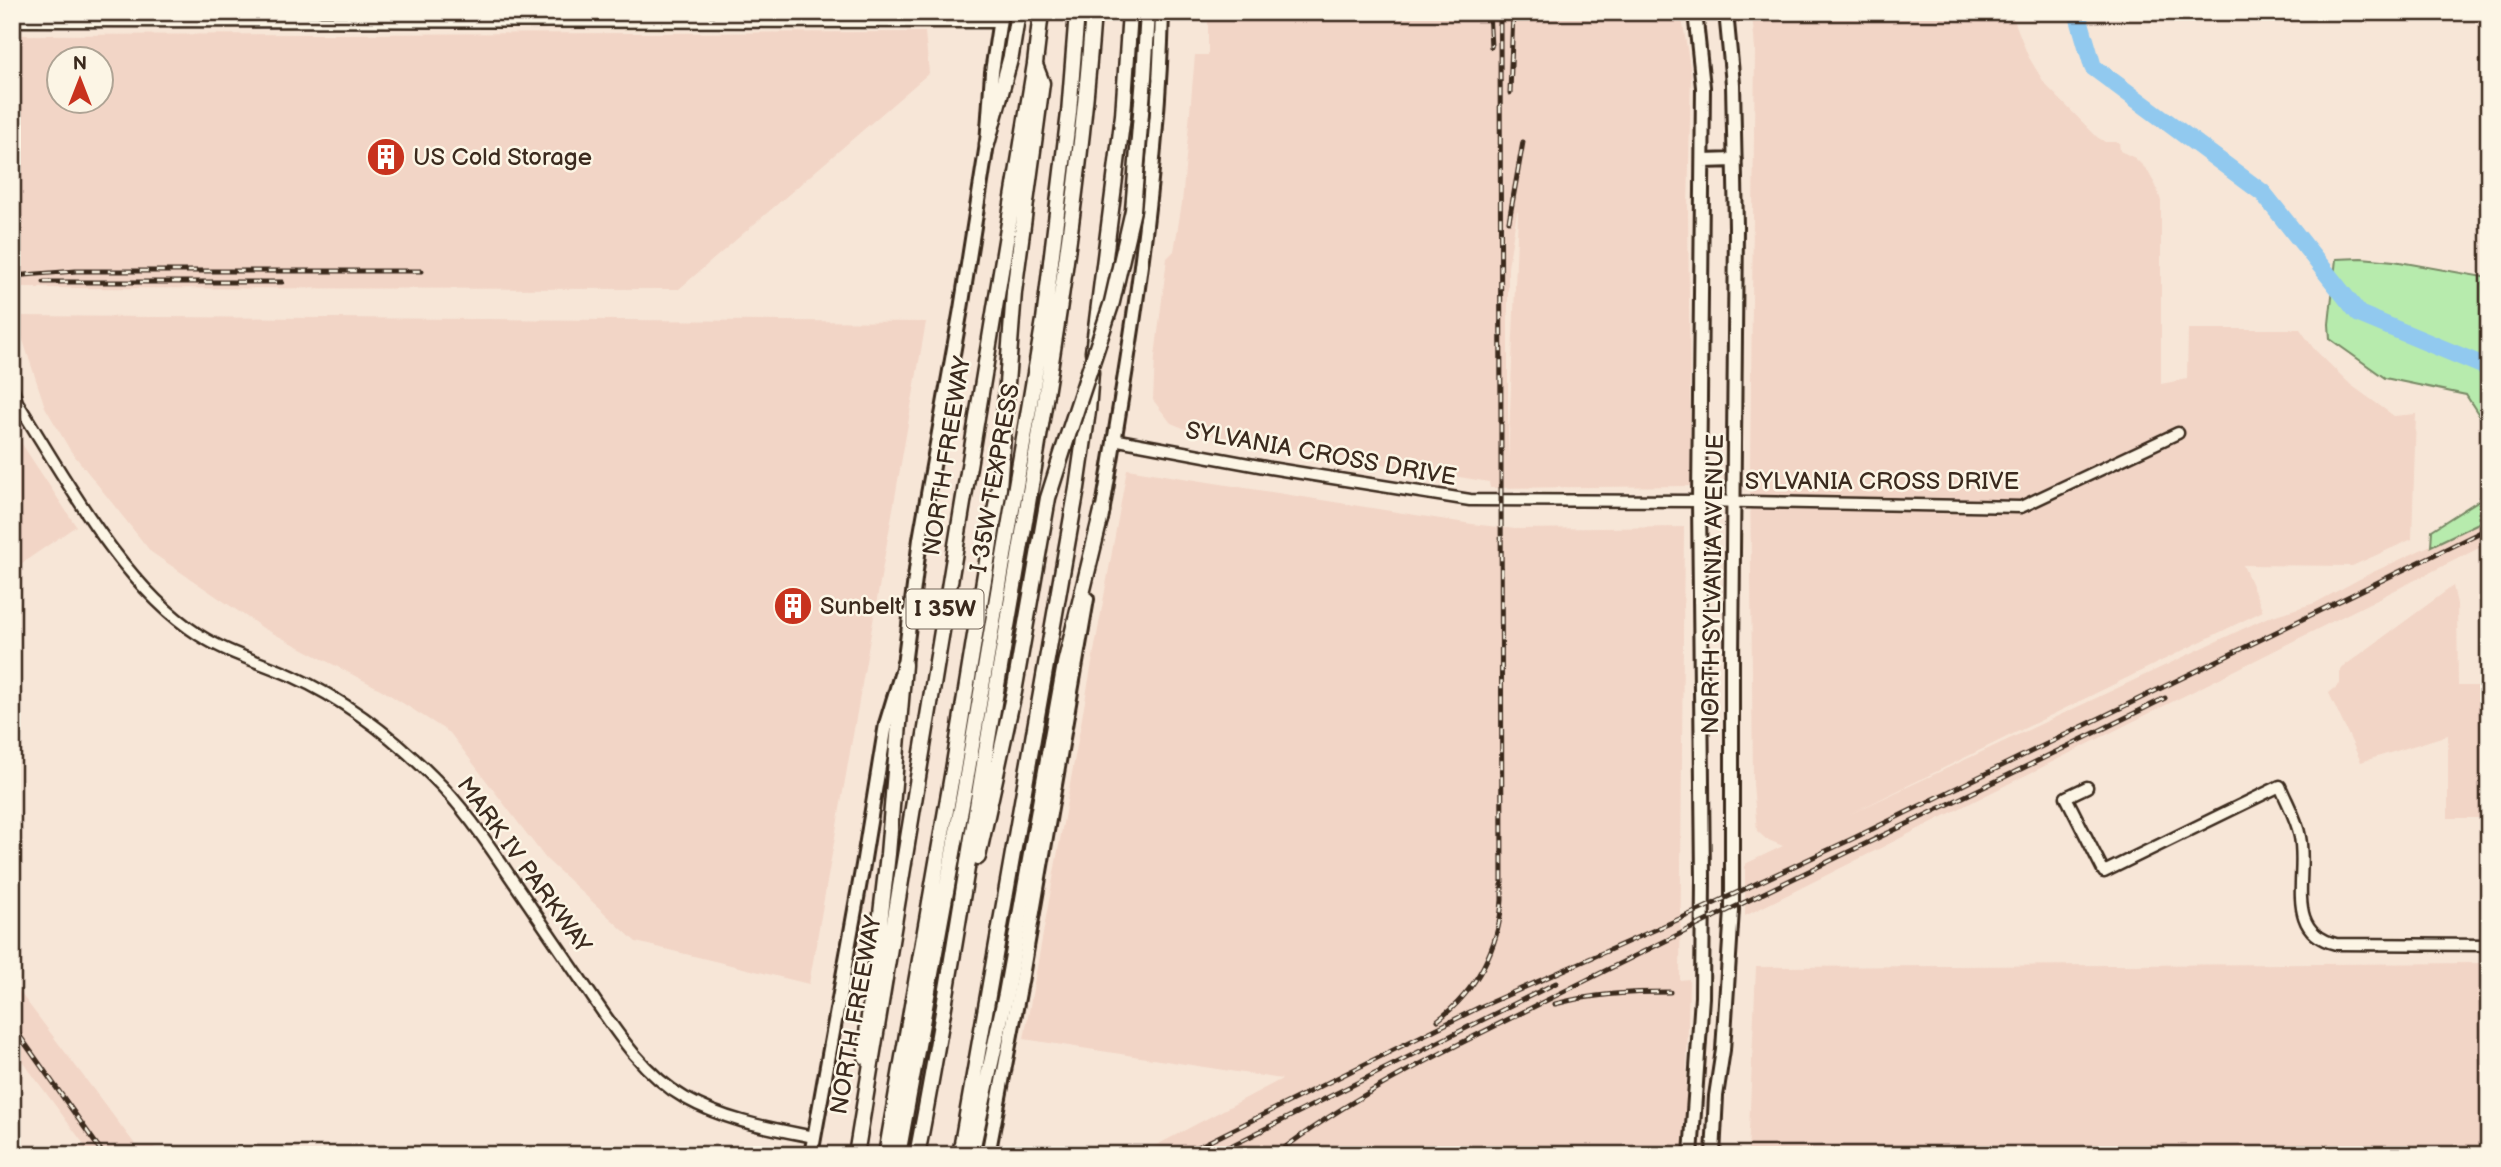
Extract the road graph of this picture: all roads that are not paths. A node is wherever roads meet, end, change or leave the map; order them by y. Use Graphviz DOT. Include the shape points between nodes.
graph roads {
  1 [pos="1018,12"];
  2 [pos="1041,12"];
  3 [pos="1077,12"];
  4 [pos="1093,12"];
  5 [pos="1130,12"];
  6 [pos="1148,12"];
  7 [pos="1162,12"];
  8 [pos="1695,12"];
  9 [pos="1726,12"];
  10 [pos="1000,17"];
  11 [pos="12,21"];
  12 [pos="1035,64"];
  13 [pos="987,144"];
  14 [pos="1735,160"];
  15 [pos="1703,161"];
  16 [pos="12,386"];
  17 [pos="2178,433"];
  18 [pos="1113,439"];
  19 [pos="1699,501"];
  20 [pos="1734,502"];
  21 [pos="1102,511"];
  22 [pos="904,665"];
  23 [pos="2087,788"];
  24 [pos="2489,945"];
  25 [pos="944,1016"];
  26 [pos="1723,1050"];
  27 [pos="1697,1053"];
  28 [pos="866,1091"];
  29 [pos="814,1137"];
  30 [pos="811,1155"];
  31 [pos="856,1155"];
  32 [pos="886,1155"];
  33 [pos="898,1155"];
  34 [pos="917,1155"];
  35 [pos="960,1155"];
  36 [pos="971,1155"];
  37 [pos="988,1155"];
  38 [pos="1692,1155"];
  39 [pos="1713,1155"];
  1 -- 13 [label="highway"];
  2 -- 12 [label="highway, NORTH FREEWAY / I 35W"];
  3 -- 33 [label="highway, I 35W TEXPRESS" via="1044,320"];
  4 -- 25 [label="highway, I 35W TEXPRESS" via="1061,306"];
  5 -- 35 [label="highway" via="1123,115 1085,437"];
  6 -- 25 [label="highway, bridge" via="1133,210 1112,302 1048,498 1014,692"];
  7 -- 18 [label="main road" via="1139,288"];
  8 -- 15 [label="main road, NORTH SYLVANIA AVENUE" via="1703,87"];
  9 -- 14 [label="main road, NORTH SYLVANIA AVENUE"];
  10 -- 11 [label="street"];
  10 -- 13 [label="main road"];
  12 -- 28 [label="highway, NORTH FREEWAY / I 35W"];
  12 -- 32 [label="highway" via="1042,83 1014,292 999,488"];
  13 -- 22 [label="main road, NORTH FREEWAY" via="920,539"];
  14 -- 15 [label="main road"];
  14 -- 20 [label="main road, NORTH SYLVANIA AVENUE"];
  15 -- 19 [label="main road, NORTH SYLVANIA AVENUE"];
  16 -- 29 [label="street, MARK IV PARKWAY" via="17,402 82,505 134,579 155,600 198,635 338,701 382,730 435,778 481,833 612,1026 652,1073 714,1113"];
  17 -- 20 [label="street, SYLVANIA CROSS DRIVE" via="2021,508"];
  18 -- 19 [label="street, SYLVANIA CROSS DRIVE" via="1470,500"];
  18 -- 21 [label="main road"];
  19 -- 20 [label="street, SYLVANIA CROSS DRIVE"];
  19 -- 27 [label="main road, NORTH SYLVANIA AVENUE" via="1703,878"];
  20 -- 26 [label="main road, NORTH SYLVANIA AVENUE" via="1732,902"];
  21 -- 36 [label="highway" via="1065,664 1006,994"];
  21 -- 37 [label="main road"];
  22 -- 28 [label="highway" via="866,1042"];
  22 -- 29 [label="main road, NORTH FREEWAY" via="886,724"];
  23 -- 24 [label="street" via="2066,797 2104,872 2280,786 2300,834 2301,910 2306,923 2324,941"];
  25 -- 34 [label="highway, I 35W TEXPRESS"];
  26 -- 27 [label="main road"];
  26 -- 39 [label="main road, NORTH SYLVANIA AVENUE"];
  27 -- 38 [label="main road, NORTH SYLVANIA AVENUE"];
  28 -- 31 [label="highway, NORTH FREEWAY / I 35W"];
  29 -- 30 [label="main road, NORTH FREEWAY"];
}
